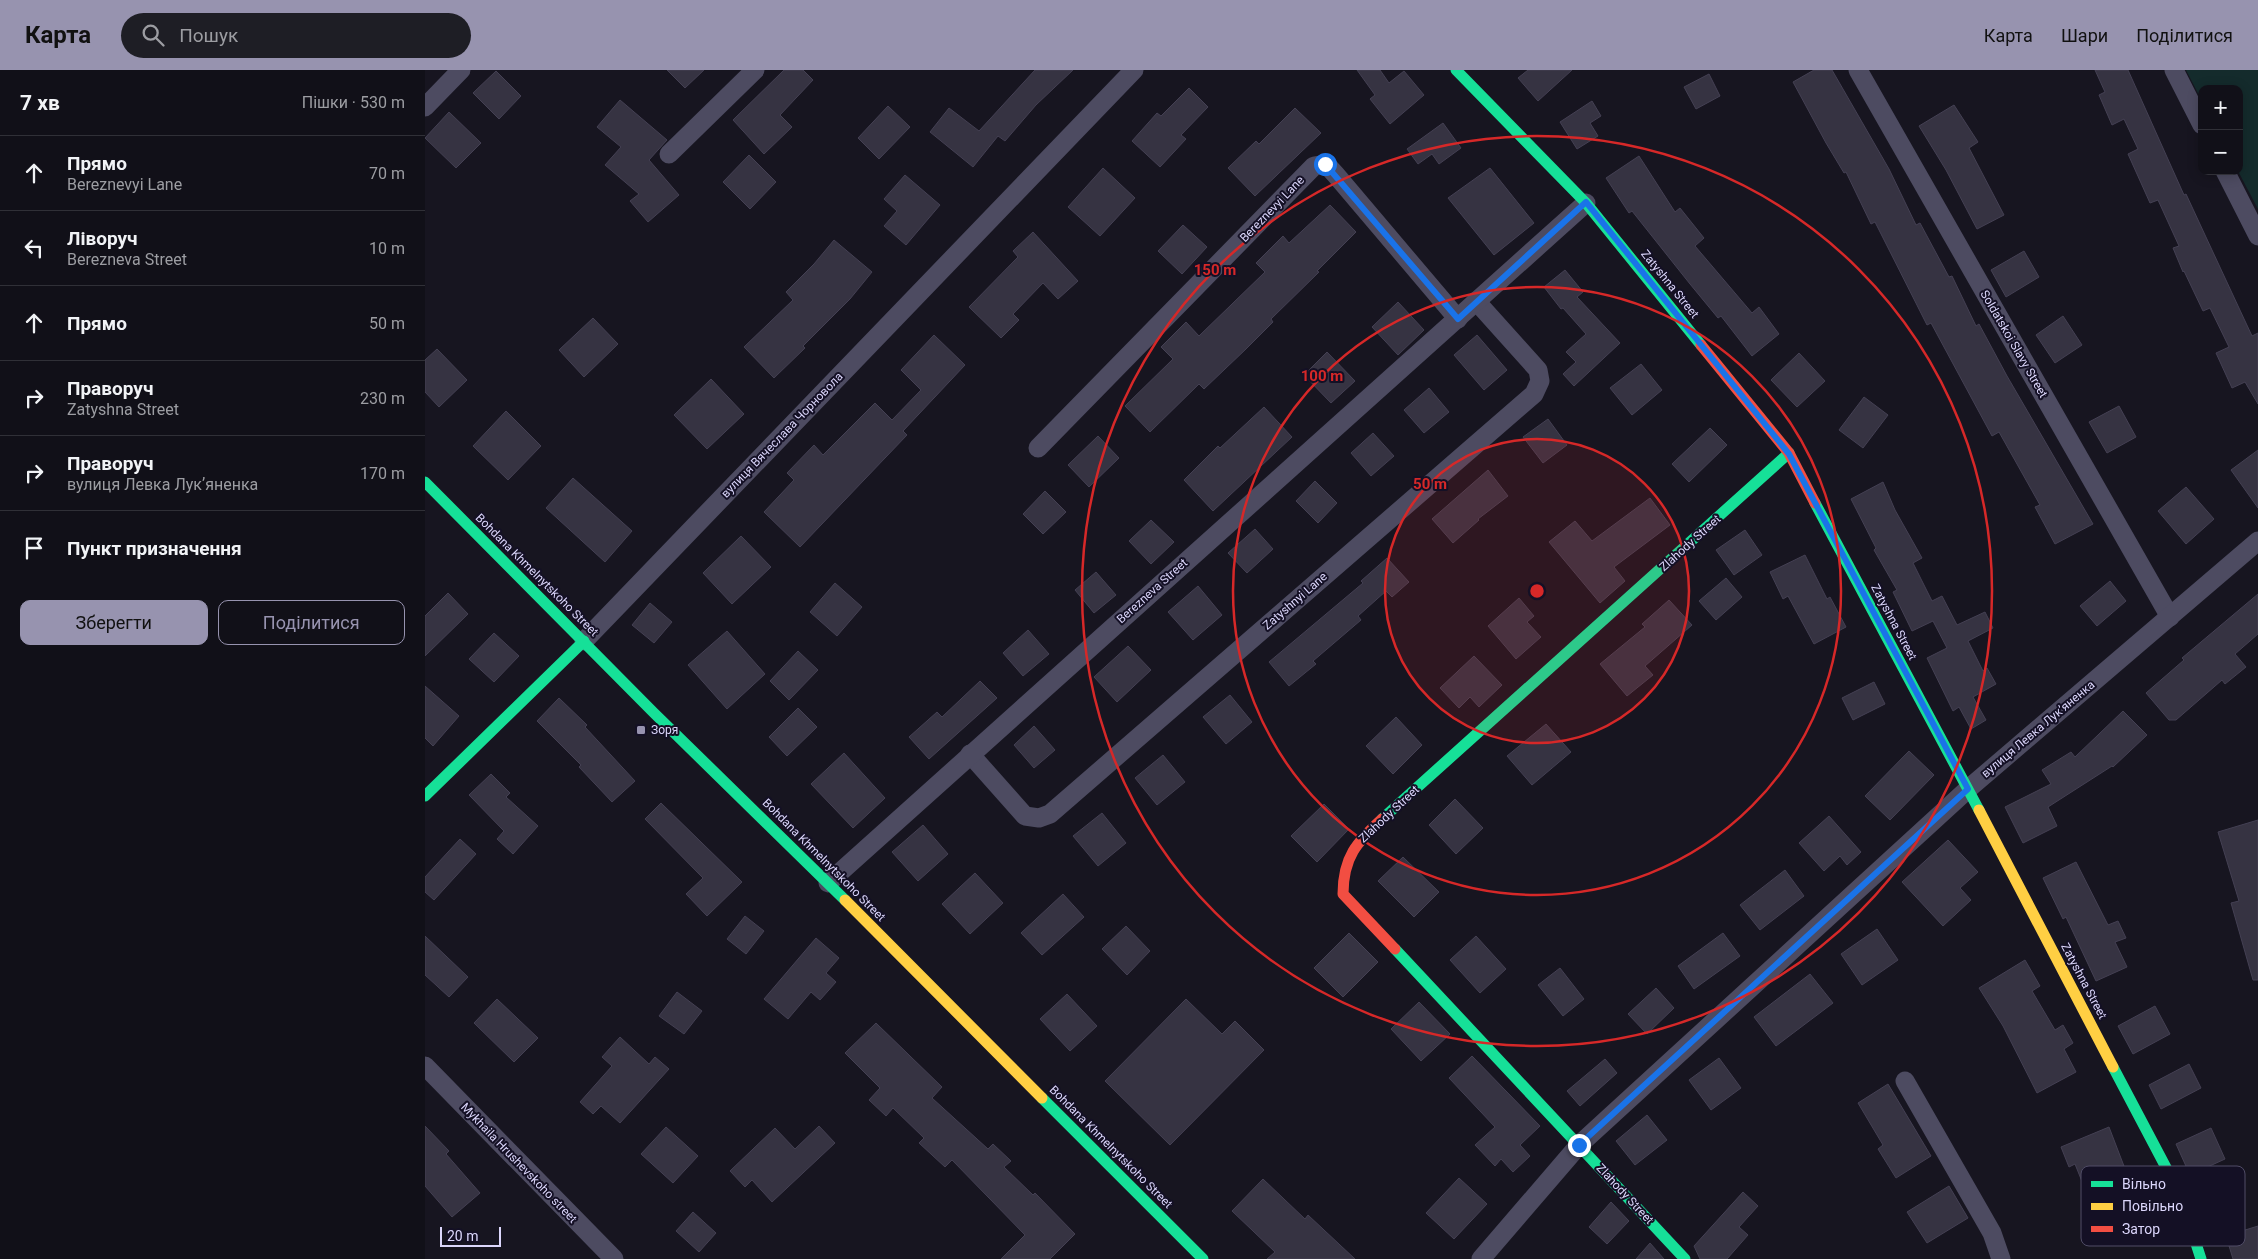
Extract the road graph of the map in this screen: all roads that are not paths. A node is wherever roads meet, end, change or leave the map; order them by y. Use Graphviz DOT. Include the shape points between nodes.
graph roads {
  1 [pos="461,70"];
  2 [pos="755,70"];
  3 [pos="1134,70"];
  4 [pos="1456,70"];
  5 [pos="1858,70"];
  6 [pos="2174,70"];
  7 [pos="425,106"];
  8 [pos="2198,116"];
  9 [pos="669,154"];
  10 [pos="2227,175"];
  11 [pos="1586,202"];
  12 [pos="2258,236"];
  13 [pos="1476,301"];
  14 [pos="1458,319"];
  15 [pos="1037,448"];
  16 [pos="1789,454"];
  17 [pos="425,482"];
  18 [pos="2258,542"];
  19 [pos="2170,617"];
  20 [pos="584,641"];
  21 [pos="970,754"];
  22 [pos="1968,789"];
  23 [pos="425,796"];
  24 [pos="828,882"];
  25 [pos="425,1066"];
  26 [pos="1905,1081"];
  27 [pos="1579,1145"];
  28 [pos="2165,1166"];
  29 [pos="2197,1246"];
  30 [pos="614,1259"];
  31 [pos="1203,1259"];
  32 [pos="1481,1259"];
  33 [pos="1685,1259"];
  34 [pos="2001,1259"];
  35 [pos="2201,1259"];
  1 -- 7 [label="street"];
  2 -- 9 [label="street"];
  3 -- 20 [label="street, вулиця Вячеслава Чорновола"];
  4 -- 11 [label="street, Zatyshna Street"];
  5 -- 19 [label="street, Soldatskoi Slavy Street"];
  6 -- 8 [label="street"];
  10 -- 12 [label="street"];
  11 -- 13 [label="street, Berezneva Street"];
  11 -- 16 [label="street, Zatyshna Street"];
  13 -- 14 [label="street, Berezneva Street"];
  13 -- 21 [label="street, Zatyshnyi Lane" via="1538,370 1540,381 1534,394 1050,814 1039,818 1025,816"];
  14 -- 15 [label="street, Bereznevyi Lane" via="1337,176 1325,164 1314,166"];
  14 -- 21 [label="street, Berezneva Street"];
  16 -- 22 [label="street, Zatyshna Street"];
  16 -- 27 [label="street, Zlahody Street" via="1361,838 1342,873 1343,894"];
  17 -- 20 [label="street, Bohdana Khmelnytskoho Street"];
  18 -- 19 [label="street, вулиця Левка Лукʼяненка"];
  19 -- 22 [label="street, вулиця Левка Лукʼяненка"];
  20 -- 23 [label="street, вулиця Вячеслава Чорновола"];
  20 -- 24 [label="street, Bohdana Khmelnytskoho Street"];
  21 -- 24 [label="street, Berezneva Street"];
  22 -- 27 [label="street, вулиця Левка Лукʼяненка"];
  22 -- 28 [label="street, Zatyshna Street"];
  24 -- 31 [label="street, Bohdana Khmelnytskoho Street"];
  25 -- 30 [label="street, Mykhaila Hrushevskoho street"];
  26 -- 34 [label="street" via="1992,1233"];
  27 -- 32 [label="street, вулиця Левка Лукʼяненка"];
  27 -- 33 [label="street, Zlahody Street"];
  29 -- 35 [label="street, Zatyshna Street"];
}
